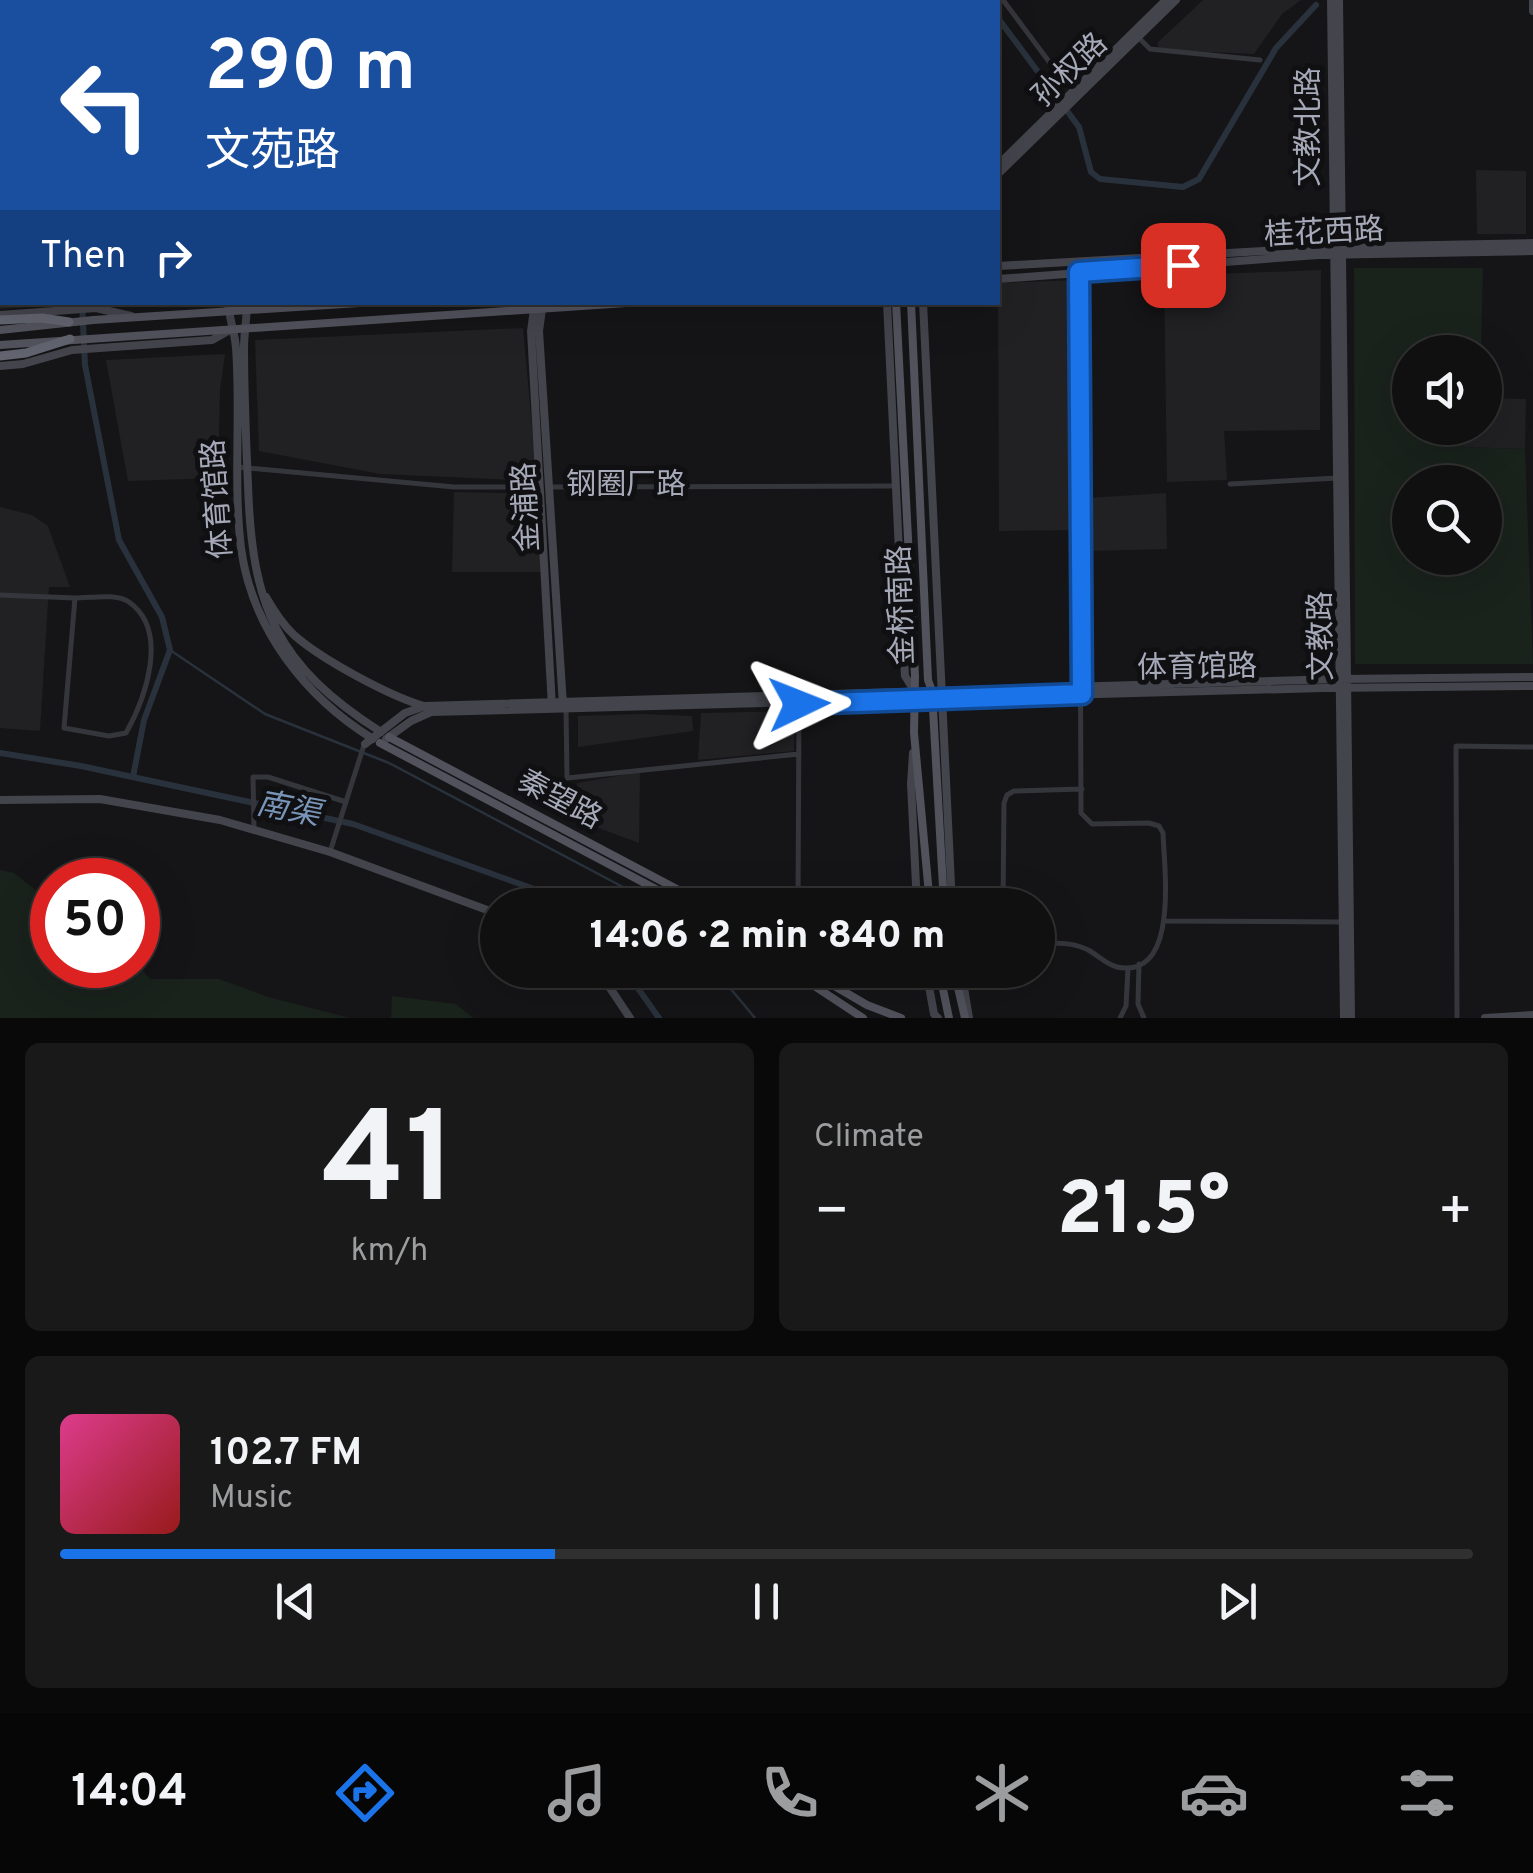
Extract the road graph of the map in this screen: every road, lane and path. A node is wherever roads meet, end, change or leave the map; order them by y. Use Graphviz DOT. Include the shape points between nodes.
graph roads {
  1 [pos="1003,0"];
  2 [pos="1166,0"];
  3 [pos="1176,0"];
  4 [pos="1533,0"];
  5 [pos="1335,5"];
  6 [pos="1533,11"];
  7 [pos="1138,36"];
  8 [pos="1260,60"];
  9 [pos="1076,91"];
  10 [pos="1058,110"];
  11 [pos="1000,163"];
  12 [pos="1000,172"];
  13 [pos="1533,243"];
  14 [pos="1338,250"];
  15 [pos="1533,251"];
  16 [pos="1000,266"];
  17 [pos="1079,272"];
  18 [pos="1000,278"];
  19 [pos="228,305"];
  20 [pos="311,305"];
  21 [pos="564,305"];
  22 [pos="887,305"];
  23 [pos="896,305"];
  24 [pos="910,305"];
  25 [pos="923,305"];
  26 [pos="539,306"];
  27 [pos="247,308"];
  28 [pos="229,313"];
  29 [pos="0,317"];
  30 [pos="145,320"];
  31 [pos="69,322"];
  32 [pos="245,328"];
  33 [pos="232,329"];
  34 [pos="0,330"];
  35 [pos="71,344"];
  36 [pos="0,345"];
  37 [pos="0,356"];
  38 [pos="0,366"];
  39 [pos="242,468"];
  40 [pos="1336,478"];
  41 [pos="1230,484"];
  42 [pos="895,486"];
  43 [pos="545,487"];
  44 [pos="931,502"];
  45 [pos="922,519"];
  46 [pos="898,539"];
  47 [pos="908,556"];
  48 [pos="256,577"];
  49 [pos="0,595"];
  50 [pos="75,598"];
  51 [pos="1533,678"];
  52 [pos="1343,683"];
  53 [pos="1533,686"];
  54 [pos="1082,690"];
  55 [pos="936,695"];
  56 [pos="915,696"];
  57 [pos="799,700"];
  58 [pos="552,706"];
  59 [pos="564,707"];
  60 [pos="428,709"];
  61 [pos="914,733"];
  62 [pos="375,740"];
  63 [pos="1533,746"];
  64 [pos="799,754"];
  65 [pos="1082,789"];
  66 [pos="0,800"];
  67 [pos="344,805"];
  68 [pos="254,824"];
  69 [pos="330,852"];
  70 [pos="654,888"];
  71 [pos="673,888"];
  72 [pos="798,888"];
  73 [pos="916,888"];
  74 [pos="928,888"];
  75 [pos="943,888"];
  76 [pos="951,888"];
  77 [pos="1003,888"];
  78 [pos="480,907"];
  79 [pos="1166,921"];
  80 [pos="1343,922"];
  81 [pos="1055,945"];
  82 [pos="1139,964"];
  83 [pos="1128,968"];
  84 [pos="610,988"];
  85 [pos="819,988"];
  86 [pos="838,988"];
  87 [pos="929,988"];
  88 [pos="943,988"];
  89 [pos="961,988"];
  90 [pos="1533,1017"];
  91 [pos="630,1018"];
  92 [pos="863,1018"];
  93 [pos="900,1018"];
  94 [pos="938,1018"];
  95 [pos="949,1018"];
  96 [pos="967,1018"];
  97 [pos="1120,1018"];
  98 [pos="1144,1018"];
  99 [pos="1347,1018"];
  100 [pos="1458,1018"];
  101 [pos="1485,1018"];
  1 -- 9 [label="street"];
  2 -- 9 [label="main road, 孙权路"];
  3 -- 7 [label="main road, 孙权路"];
  4 -- 6 [label="main road"];
  5 -- 14 [label="main road, 文教北路"];
  7 -- 8 [label="street" via="1150,48"];
  7 -- 9 [label="main road, 孙权路"];
  9 -- 10 [label="main road, 孙权路"];
  10 -- 11 [label="main road, 孙权路"];
  10 -- 12 [label="main road, 孙权路"];
  13 -- 14 [label="main road, 桂花西路"];
  14 -- 15 [label="main road, 桂花西路"];
  14 -- 16 [label="main road, 桂花西路"];
  14 -- 17 [label="main road, 桂花西路"];
  14 -- 40 [label="main road, 文教路"];
  14 -- 52 [label="main road, 文教路"];
  17 -- 18 [label="main road, 桂花西路"];
  17 -- 54 [label="street"];
  19 -- 28 [label="main road, 体育馆路"];
  20 -- 27 [label="main road"];
  21 -- 26 [label="main road"];
  22 -- 42 [label="main road, 金桥南路"];
  23 -- 47 [label="main road, 金桥南路"];
  24 -- 45 [label="main road, 金桥南路"];
  25 -- 44 [label="main road, 金桥南路"];
  26 -- 32 [label="main road"];
  26 -- 43 [label="main road, 金浦路" via="531,332"];
  27 -- 28 [label="main road"];
  27 -- 32 [label="main road, 体育馆路"];
  28 -- 30 [label="main road"];
  28 -- 33 [label="main road, 体育馆路"];
  29 -- 30 [label="main road" via="96,308"];
  29 -- 31 [label="highway"];
  30 -- 31 [label="main road"];
  31 -- 34 [label="main road"];
  32 -- 33 [label="main road"];
  32 -- 39 [label="main road, 体育馆路"];
  33 -- 35 [label="main road"];
  33 -- 35 [label="main road" via="212,340"];
  33 -- 39 [label="main road, 体育馆路"];
  35 -- 36 [label="main road"];
  35 -- 37 [label="highway"];
  35 -- 38 [label="main road"];
  39 -- 43 [label="street, 钢圈厂路" via="454,487"];
  39 -- 48 [label="main road, 体育馆路"];
  39 -- 62 [label="main road, 体育馆路" via="242,550 261,614 287,662 315,694"];
  40 -- 41 [label="street"];
  40 -- 52 [label="main road, 文教路"];
  42 -- 43 [label="street, 钢圈厂路"];
  42 -- 46 [label="main road, 金桥南路"];
  43 -- 58 [label="main road, 金浦路"];
  43 -- 59 [label="main road, 金浦路"];
  44 -- 45 [label="main road"];
  44 -- 55 [label="main road, 金桥南路"];
  45 -- 55 [label="main road, 金桥南路" via="928,680"];
  46 -- 47 [label="main road"];
  46 -- 56 [label="main road, 金桥南路" via="905,676"];
  47 -- 56 [label="main road, 金桥南路"];
  48 -- 60 [label="main road, 体育馆路" via="280,619 307,646"];
  48 -- 62 [label="main road, 体育馆路" via="277,631 306,674"];
  49 -- 50 [label="street"];
  50 -- 50 [label="street" via="128,600 150,636 150,668 126,733 64,728"];
  51 -- 52 [label="main road, 体育馆路"];
  52 -- 53 [label="main road, 体育馆路"];
  52 -- 54 [label="main road, 体育馆路"];
  52 -- 80 [label="main road, 文教路"];
  52 -- 99 [label="main road, 文教路"];
  54 -- 55 [label="main road, 体育馆路"];
  54 -- 65 [label="street"];
  55 -- 56 [label="main road, 体育馆路"];
  55 -- 75 [label="main road, 金桥南路"];
  55 -- 76 [label="main road, 金桥南路"];
  56 -- 57 [label="main road, 体育馆路"];
  56 -- 61 [label="main road, 金桥南路"];
  57 -- 59 [label="main road, 体育馆路"];
  57 -- 64 [label="street"];
  58 -- 59 [label="main road, 体育馆路"];
  58 -- 60 [label="main road, 体育馆路"];
  59 -- 64 [label="street" via="567,778"];
  60 -- 62 [label="main road, 体育馆路"];
  61 -- 73 [label="main road, 金桥南路"];
  61 -- 74 [label="main road, 金桥南路"];
  62 -- 67 [label="street"];
  62 -- 70 [label="main road, 秦望路"];
  62 -- 71 [label="main road, 秦望路"];
  63 -- 100 [label="street" via="1456,746"];
  64 -- 72 [label="street"];
  65 -- 77 [label="street" via="1007,795"];
  65 -- 79 [label="street" via="1081,814 1088,823 1152,823 1162,830"];
  66 -- 68 [label="main road" via="100,799"];
  67 -- 68 [label="street" via="253,777"];
  67 -- 69 [label="street"];
  68 -- 69 [label="main road"];
  69 -- 78 [label="main road"];
  79 -- 80 [label="street"];
  79 -- 82 [label="street" via="1153,952"];
  80 -- 99 [label="main road, 文教路"];
  81 -- 83 [label="street" via="1078,946 1111,966"];
  82 -- 83 [label="street"];
  82 -- 98 [label="street"];
  83 -- 97 [label="street"];
  84 -- 91 [label="main road"];
  85 -- 92 [label="main road"];
  86 -- 93 [label="main road"];
  87 -- 94 [label="main road"];
  88 -- 95 [label="main road"];
  89 -- 96 [label="main road"];
  90 -- 101 [label="main road"];
}
